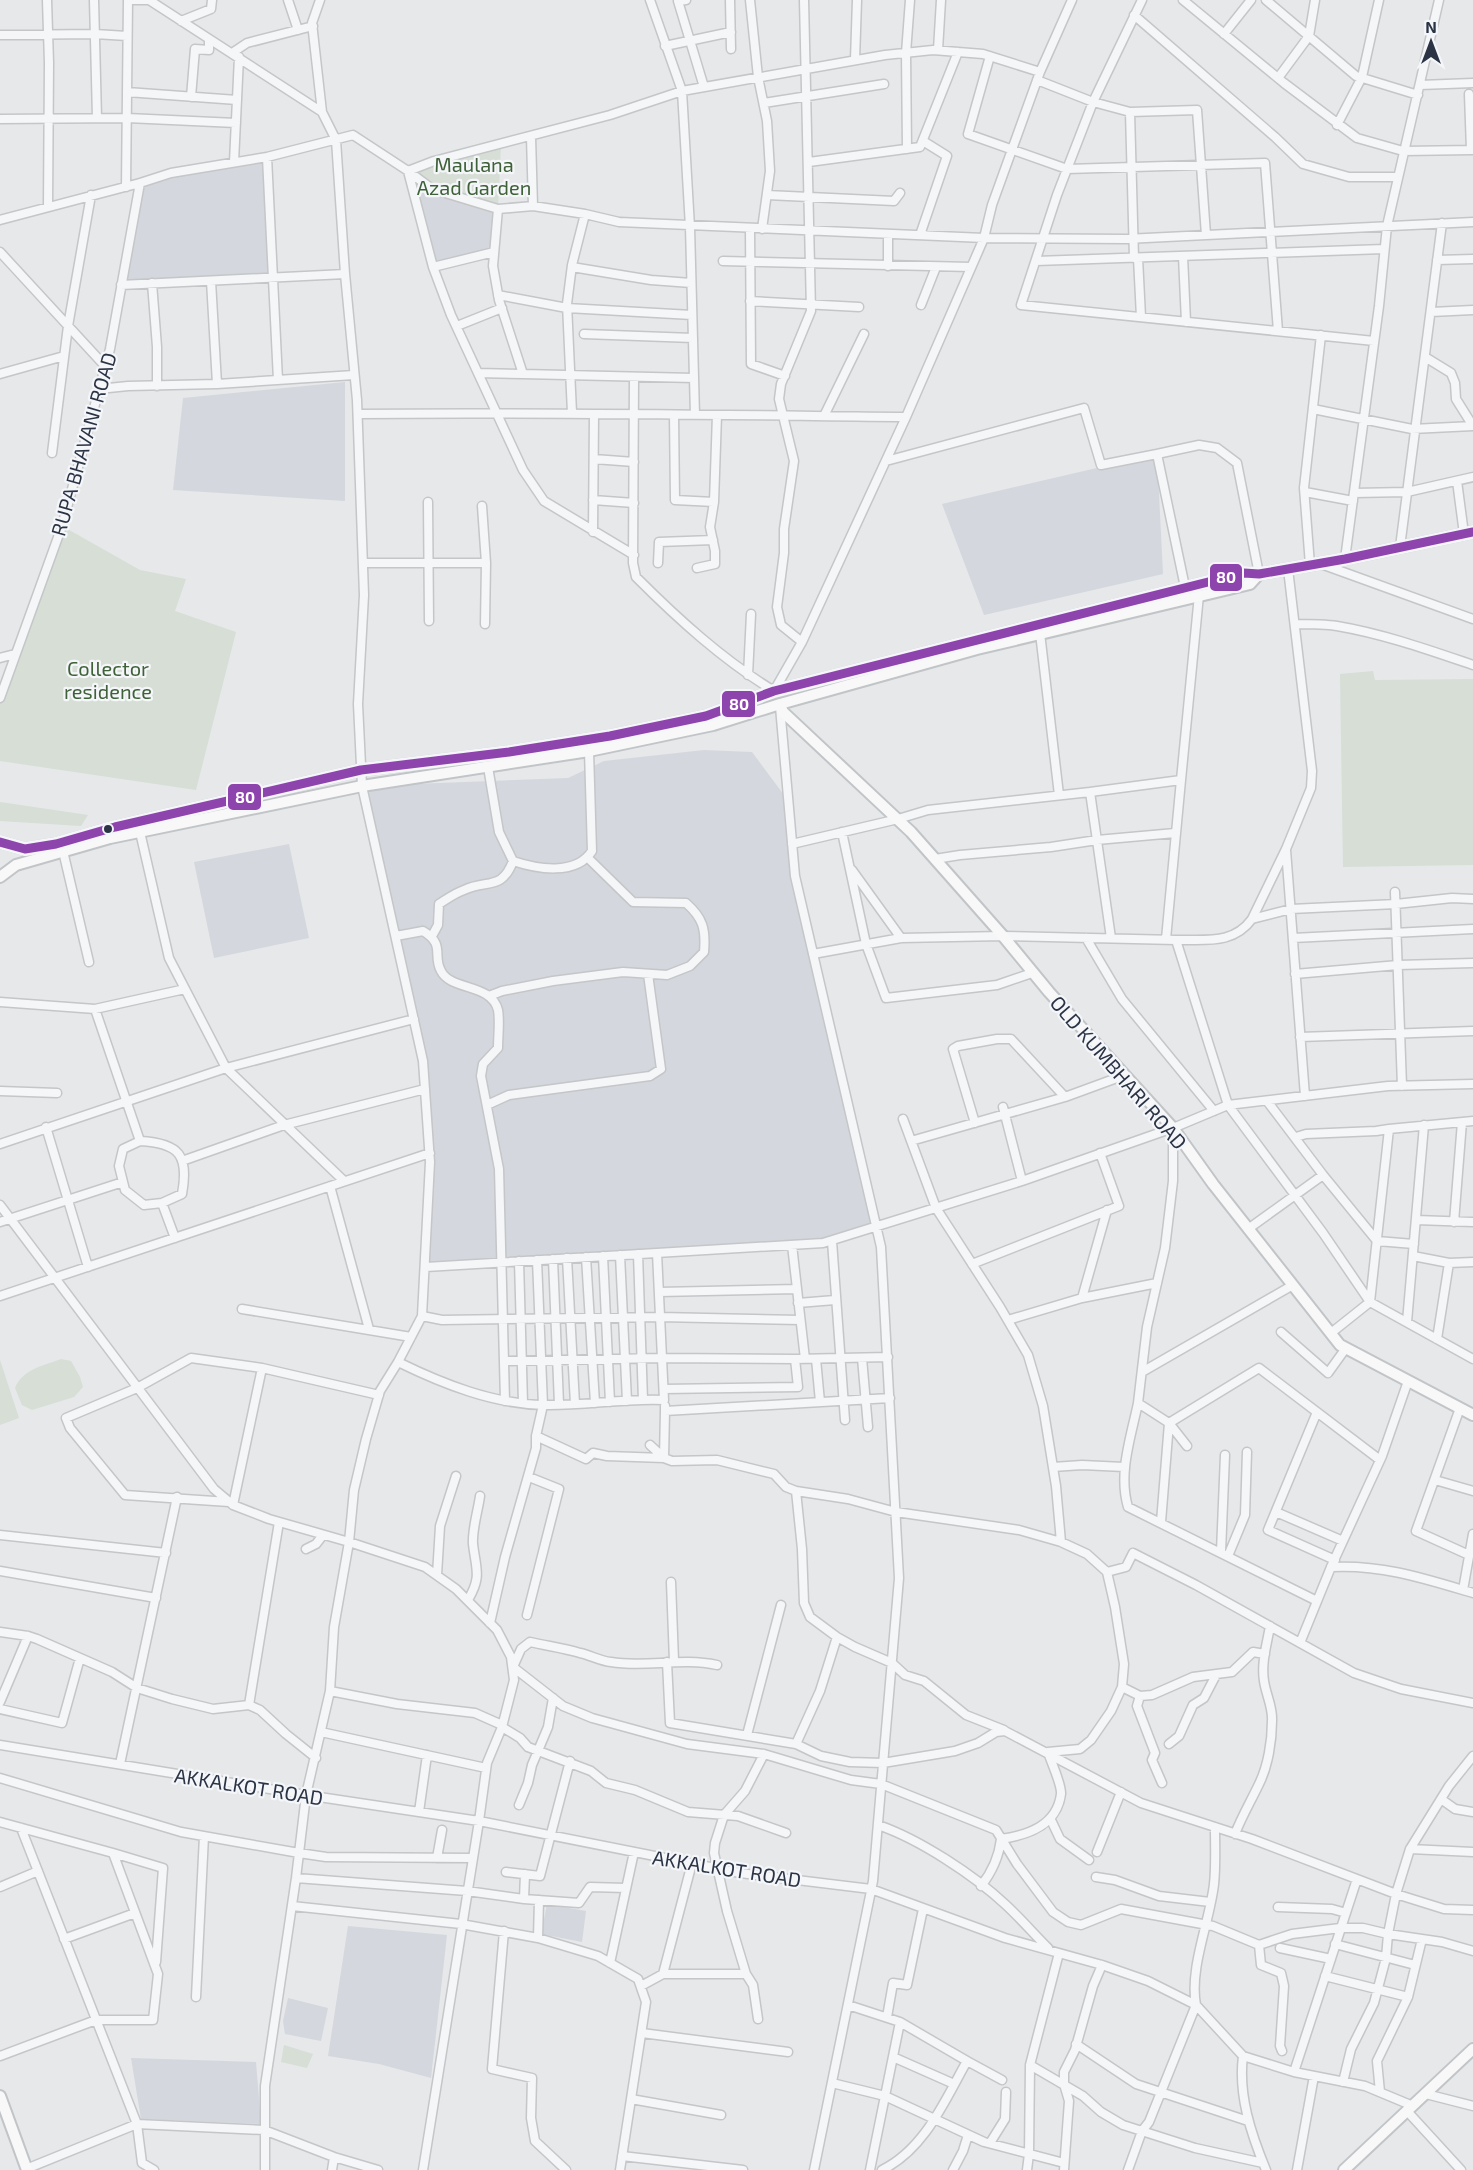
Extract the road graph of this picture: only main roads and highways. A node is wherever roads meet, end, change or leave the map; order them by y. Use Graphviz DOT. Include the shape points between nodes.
graph roads {
  1 [pos="1469,533"];
  2 [pos="1259,574"];
  3 [pos="780,704"];
  4 [pos="0,842"];
  5 [pos="0,877"];
  6 [pos="1473,1415"];
  7 [pos="1473,2049"];
  8 [pos="0,2096"];
  9 [pos="27,2170"];
  10 [pos="1344,2170"];
  1 -- 2 [label="main road"];
  2 -- 3 [label="main road" via="1250,584 1040,633"];
  2 -- 4 [label="main road" via="1244,573 1185,587 774,691 706,716 610,736 362,770 56,844 25,849"];
  3 -- 5 [label="main road" via="713,725 588,751 362,786 140,832 16,865"];
  3 -- 6 [label="main road, OLD KUMBHARI ROAD" via="783,712 898,819 1173,1128 1340,1345"];
  7 -- 10 [label="main road"];
  8 -- 9 [label="main road"];
}
